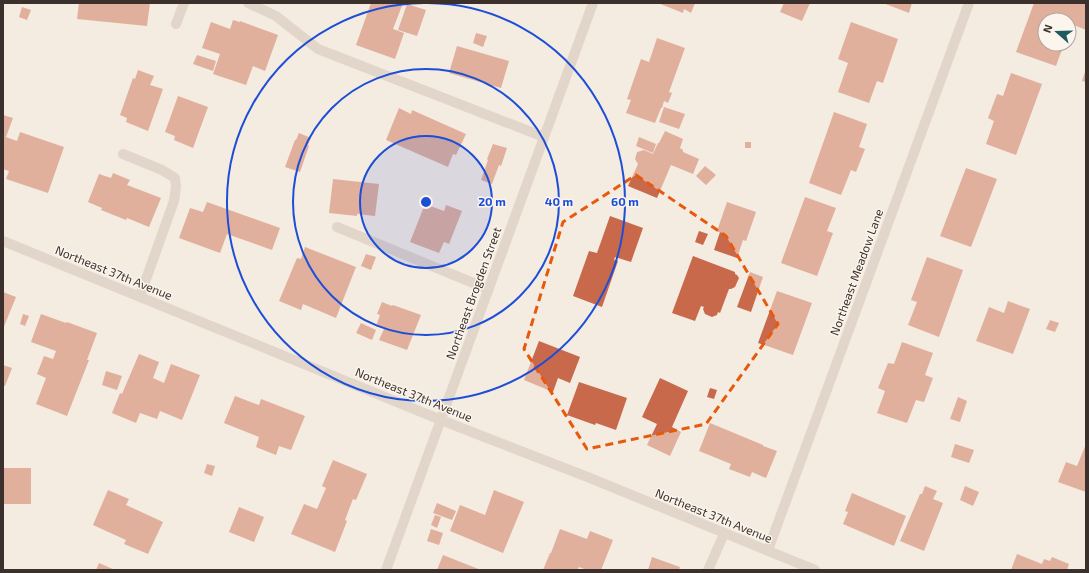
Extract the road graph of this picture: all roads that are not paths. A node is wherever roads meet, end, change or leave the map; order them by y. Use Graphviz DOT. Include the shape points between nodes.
graph roads {
  1 [pos="184,3"];
  2 [pos="248,3"];
  3 [pos="593,3"];
  4 [pos="969,3"];
  5 [pos="176,24"];
  6 [pos="544,137"];
  7 [pos="123,154"];
  8 [pos="337,227"];
  9 [pos="3,240"];
  10 [pos="488,289"];
  11 [pos="140,296"];
  12 [pos="441,420"];
  13 [pos="724,534"];
  14 [pos="768,550"];
  15 [pos="386,570"];
  16 [pos="708,570"];
  17 [pos="816,570"];
  1 -- 5 [label="street"];
  2 -- 6 [label="street" via="276,16 318,49"];
  3 -- 6 [label="street, Northeast Brogden Street"];
  4 -- 14 [label="street, Northeast Meadow Lane"];
  6 -- 10 [label="street, Northeast Brogden Street"];
  7 -- 11 [label="street" via="175,178 174,200"];
  8 -- 10 [label="street"];
  9 -- 11 [label="street, Northeast 37th Avenue"];
  10 -- 12 [label="street, Northeast Brogden Street"];
  11 -- 12 [label="street, Northeast 37th Avenue"];
  12 -- 13 [label="street, Northeast 37th Avenue"];
  12 -- 15 [label="street, Northeast Brogden Street"];
  13 -- 14 [label="street, Northeast 37th Avenue"];
  13 -- 16 [label="street"];
  14 -- 17 [label="street, Northeast 37th Avenue"];
}
